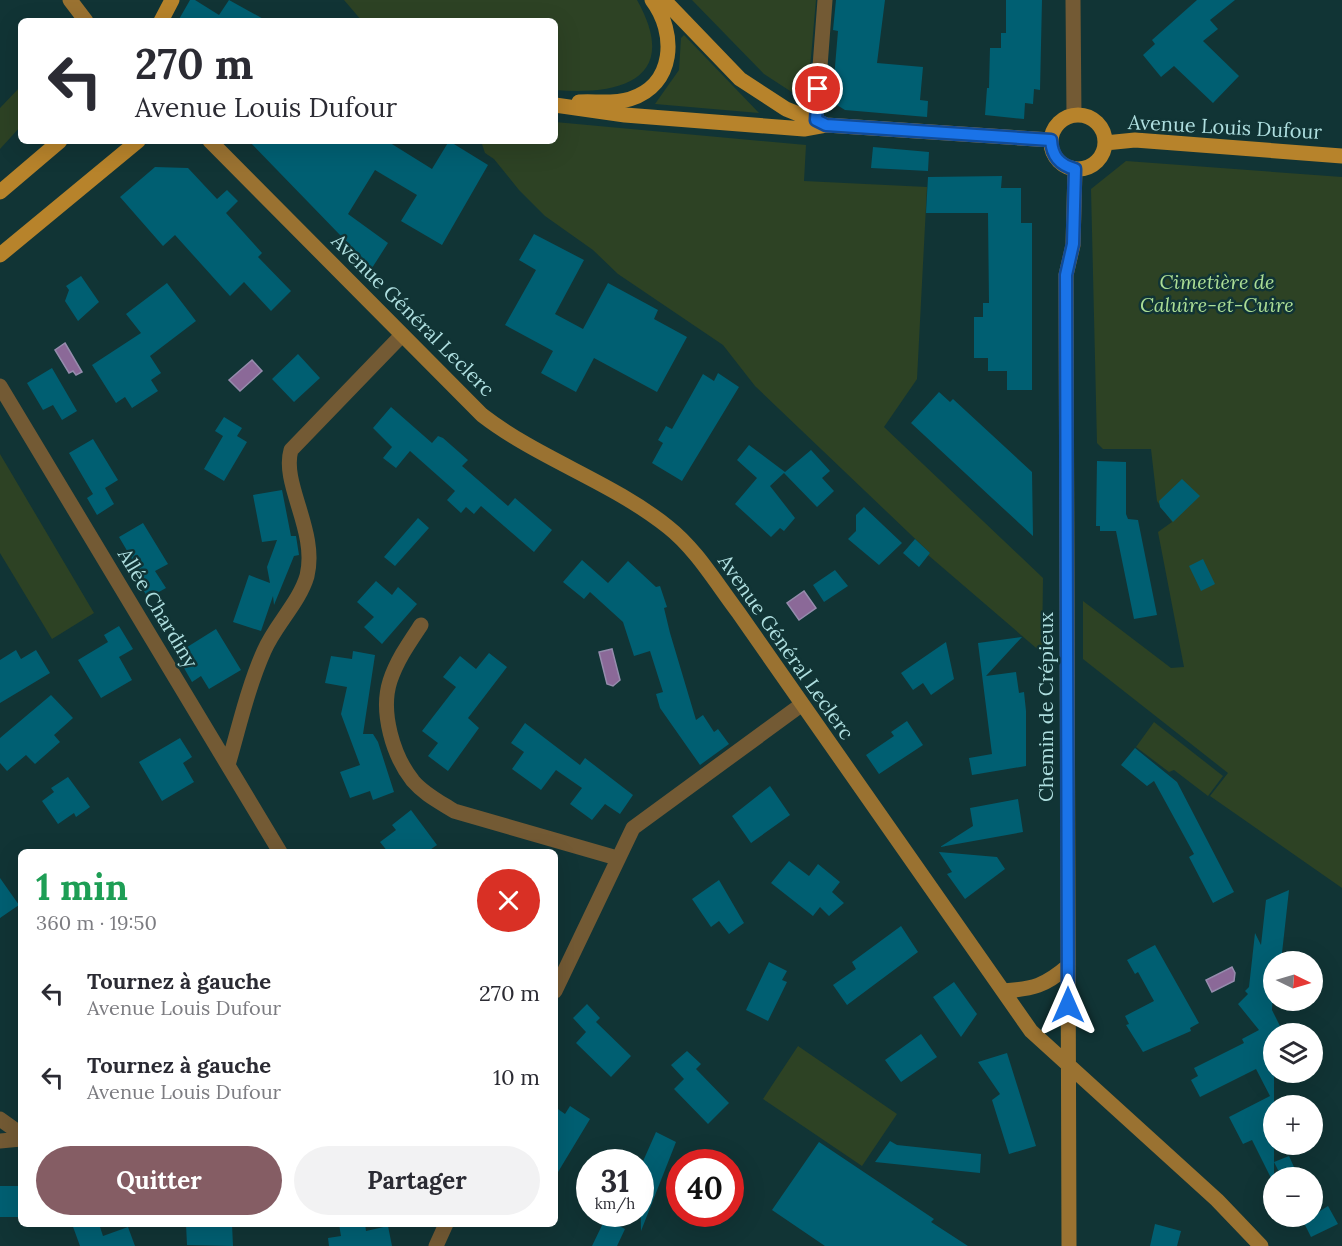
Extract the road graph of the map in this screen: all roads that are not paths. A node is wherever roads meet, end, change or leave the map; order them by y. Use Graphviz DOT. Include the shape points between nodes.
graph roads {
  1 [pos="70,0"];
  2 [pos="172,0"];
  3 [pos="652,0"];
  4 [pos="664,0"];
  5 [pos="825,0"];
  6 [pos="1073,0"];
  7 [pos="84,18"];
  8 [pos="163,18"];
  9 [pos="558,104"];
  10 [pos="558,104"];
  11 [pos="1074,115"];
  12 [pos="821,122"];
  13 [pos="1051,140"];
  14 [pos="1105,143"];
  15 [pos="56,144"];
  16 [pos="134,144"];
  17 [pos="213,144"];
  18 [pos="1342,156"];
  19 [pos="1075,169"];
  20 [pos="0,192"];
  21 [pos="0,255"];
  22 [pos="402,335"];
  23 [pos="0,386"];
  24 [pos="421,625"];
  25 [pos="801,705"];
  26 [pos="228,765"];
  27 [pos="278,849"];
  28 [pos="617,858"];
  29 [pos="1068,966"];
  30 [pos="558,985"];
  31 [pos="1003,991"];
  32 [pos="1068,1064"];
  33 [pos="0,1119"];
  34 [pos="18,1132"];
  35 [pos="18,1139"];
  36 [pos="0,1141"];
  37 [pos="445,1227"];
  38 [pos="436,1246"];
  39 [pos="1069,1246"];
  40 [pos="1261,1246"];
  1 -- 7 [label="main road"];
  2 -- 8 [label="main road"];
  3 -- 9 [label="main road" via="668,33 669,52 656,83 628,100"];
  4 -- 12 [label="main road" via="740,79 786,109"];
  5 -- 12 [label="street"];
  6 -- 11 [label="street"];
  10 -- 12 [label="main road" via="625,115 804,129"];
  11 -- 13 [label="main road" via="1058,123"];
  11 -- 14 [label="main road, Avenue Louis Dufour" via="1096,122"];
  12 -- 13 [label="main road"];
  13 -- 19 [label="main road" via="1059,162"];
  14 -- 18 [label="main road, Avenue Louis Dufour" via="1135,140"];
  14 -- 19 [label="main road, Avenue Louis Dufour" via="1099,159"];
  15 -- 20 [label="main road"];
  16 -- 21 [label="main road"];
  17 -- 22 [label="main road, Avenue Général Leclerc"];
  19 -- 29 [label="main road, Chemin de Crépieux" via="1073,244 1066,275"];
  22 -- 25 [label="main road, Avenue Général Leclerc" via="504,432 639,507 675,533 738,612"];
  22 -- 26 [label="street" via="291,450 289,468 308,539 307,575 265,649"];
  23 -- 26 [label="street, Allée Chardiny"];
  24 -- 28 [label="street" via="401,655 389,683 387,711 392,739 413,781 454,810"];
  25 -- 28 [label="street" via="640,820"];
  25 -- 31 [label="main road, Avenue Général Leclerc"];
  26 -- 27 [label="street, Allée Chardiny"];
  28 -- 30 [label="street"];
  29 -- 31 [label="main road" via="1050,981 1030,989"];
  29 -- 32 [label="main road, Chemin de Crépieux"];
  31 -- 32 [label="main road, Avenue Général Leclerc" via="1031,1031"];
  32 -- 39 [label="main road, Chemin de Crépieux"];
  32 -- 40 [label="main road, Avenue Général Leclerc" via="1217,1200"];
  33 -- 34 [label="street"];
  35 -- 36 [label="street"];
  37 -- 38 [label="street"];
}
